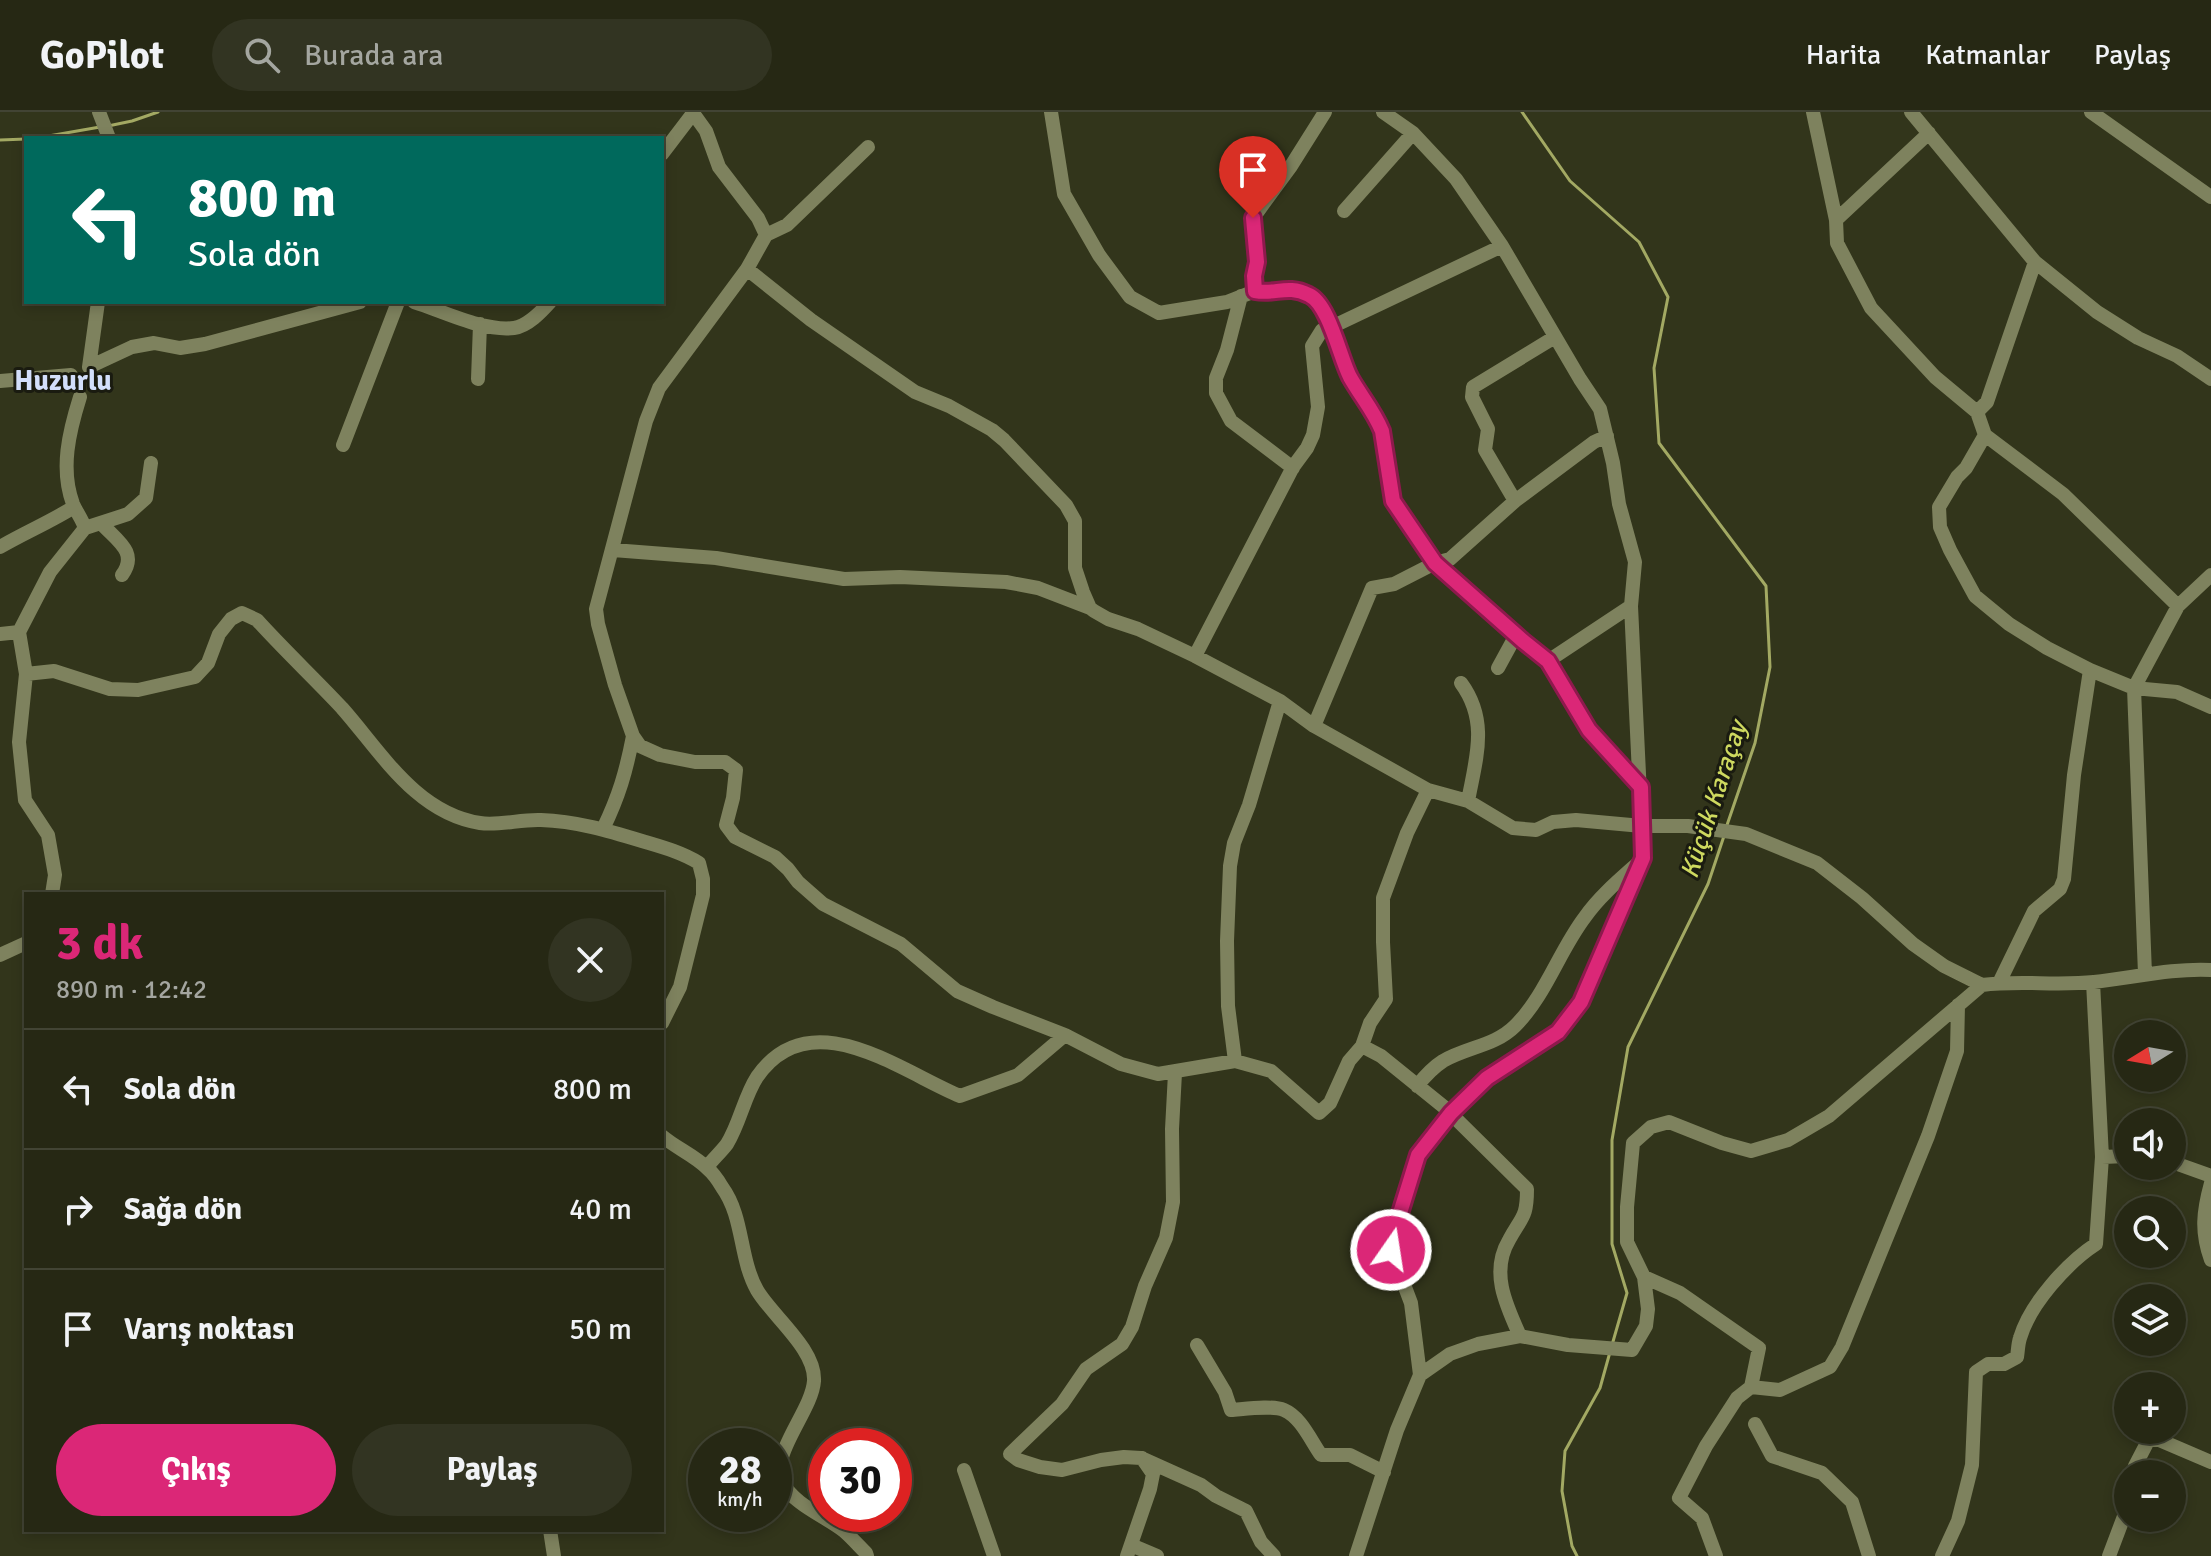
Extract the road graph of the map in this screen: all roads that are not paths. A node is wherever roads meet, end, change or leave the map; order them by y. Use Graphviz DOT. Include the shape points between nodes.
graph roads {
  1 [pos="99,112"];
  2 [pos="1051,112"];
  3 [pos="1325,112"];
  4 [pos="1383,112"];
  5 [pos="1813,112"];
  6 [pos="1911,112"];
  7 [pos="2091,112"];
  8 [pos="693,113"];
  9 [pos="1413,133"];
  10 [pos="1929,133"];
  11 [pos="108,136"];
  12 [pos="868,147"];
  13 [pos="664,151"];
  14 [pos="2211,197"];
  15 [pos="1344,211"];
  16 [pos="1836,220"];
  17 [pos="766,235"];
  18 [pos="1502,246"];
  19 [pos="2035,262"];
  20 [pos="747,269"];
  21 [pos="1248,293"];
  22 [pos="98,304"];
  23 [pos="353,304"];
  24 [pos="397,304"];
  25 [pos="420,304"];
  26 [pos="548,304"];
  27 [pos="480,324"];
  28 [pos="1332,326"];
  29 [pos="1555,337"];
  30 [pos="71,375"];
  31 [pos="478,379"];
  32 [pos="2211,379"];
  33 [pos="0,381"];
  34 [pos="80,397"];
  35 [pos="1977,412"];
  36 [pos="1985,435"];
  37 [pos="1607,436"];
  38 [pos="343,445"];
  39 [pos="151,463"];
  40 [pos="1293,468"];
  41 [pos="1515,501"];
  42 [pos="74,507"];
  43 [pos="101,523"];
  44 [pos="85,528"];
  45 [pos="0,547"];
  46 [pos="613,550"];
  47 [pos="1435,563"];
  48 [pos="122,575"];
  49 [pos="2211,575"];
  50 [pos="1631,606"];
  51 [pos="2178,606"];
  52 [pos="1090,608"];
  53 [pos="19,632"];
  54 [pos="0,634"];
  55 [pos="1516,635"];
  56 [pos="1195,656"];
  57 [pos="1548,661"];
  58 [pos="1498,668"];
  59 [pos="2090,670"];
  60 [pos="26,674"];
  61 [pos="1461,683"];
  62 [pos="2134,688"];
  63 [pos="1280,701"];
  64 [pos="2211,707"];
  65 [pos="1314,726"];
  66 [pos="633,736"];
  67 [pos="1641,787"];
  68 [pos="1428,790"];
  69 [pos="1468,801"];
  70 [pos="1642,826"];
  71 [pos="603,829"];
  72 [pos="1643,858"];
  73 [pos="52,892"];
  74 [pos="24,944"];
  75 [pos="0,955"];
  76 [pos="2211,970"];
  77 [pos="2145,974"];
  78 [pos="2093,982"];
  79 [pos="1999,983"];
  80 [pos="1982,985"];
  81 [pos="1958,1005"];
  82 [pos="664,1019"];
  83 [pos="1065,1035"];
  84 [pos="1362,1046"];
  85 [pos="1235,1061"];
  86 [pos="1175,1073"];
  87 [pos="1417,1086"];
  88 [pos="1451,1113"];
  89 [pos="664,1137"];
  90 [pos="2102,1157"];
  91 [pos="2114,1157"];
  92 [pos="707,1167"];
  93 [pos="2186,1167"];
  94 [pos="2211,1176"];
  95 [pos="2211,1183"];
  96 [pos="2211,1260"];
  97 [pos="1644,1277"];
  98 [pos="1520,1336"];
  99 [pos="1197,1345"];
  100 [pos="1420,1375"];
  101 [pos="1751,1387"];
  102 [pos="1755,1424"];
  103 [pos="1141,1458"];
  104 [pos="2138,1460"];
  105 [pos="2211,1462"];
  106 [pos="964,1470"];
  107 [pos="1384,1472"];
  108 [pos="550,1532"];
  109 [pos="2118,1532"];
  110 [pos="1129,1550"];
  111 [pos="554,1556"];
  112 [pos="867,1556"];
  113 [pos="994,1556"];
  114 [pos="1157,1556"];
  115 [pos="1274,1556"];
  116 [pos="1356,1556"];
  117 [pos="1716,1556"];
  118 [pos="1869,1556"];
  119 [pos="1942,1556"];
  120 [pos="2109,1556"];
  1 -- 11 [label="street"];
  2 -- 21 [label="street" via="1064,194 1130,297 1159,313 1227,302"];
  3 -- 21 [label="street" via="1253,218 1257,262"];
  4 -- 9 [label="street"];
  5 -- 16 [label="street"];
  6 -- 10 [label="street"];
  7 -- 14 [label="street"];
  8 -- 13 [label="street"];
  8 -- 17 [label="street" via="719,167"];
  9 -- 15 [label="street"];
  9 -- 18 [label="street" via="1456,179"];
  10 -- 16 [label="street"];
  10 -- 19 [label="street"];
  12 -- 17 [label="street" via="787,225"];
  16 -- 35 [label="street" via="1837,243 1871,308 1935,377"];
  17 -- 20 [label="street"];
  18 -- 28 [label="street"];
  18 -- 29 [label="street"];
  19 -- 32 [label="street" via="2097,312"];
  19 -- 35 [label="street" via="1987,402"];
  20 -- 46 [label="street" via="659,388"];
  20 -- 52 [label="street" via="915,392 1004,440 1075,521 1075,568"];
  21 -- 28 [label="street" via="1291,288 1313,296"];
  21 -- 40 [label="street" via="1216,378 1216,393 1231,421"];
  22 -- 23 [label="street" via="89,367 132,347 205,344"];
  24 -- 38 [label="street"];
  25 -- 27 [label="street"];
  26 -- 27 [label="street" via="517,328"];
  27 -- 31 [label="street"];
  28 -- 40 [label="street" via="1322,330 1312,346 1318,407 1313,435"];
  28 -- 47 [label="street" via="1349,376 1382,431 1393,501"];
  29 -- 37 [label="street" via="1600,409"];
  29 -- 41 [label="street" via="1473,387 1472,397 1488,429 1485,450"];
  30 -- 33 [label="street"];
  34 -- 42 [label="street" via="65,472"];
  35 -- 36 [label="street"];
  36 -- 51 [label="street" via="2063,494"];
  36 -- 59 [label="street" via="1939,507 1950,550 1975,596 2021,632"];
  37 -- 41 [label="street"];
  37 -- 50 [label="street" via="1635,562"];
  39 -- 43 [label="street" via="146,498 128,514"];
  40 -- 56 [label="street"];
  41 -- 47 [label="street" via="1450,559"];
  42 -- 44 [label="street"];
  42 -- 45 [label="street"];
  43 -- 44 [label="street"];
  43 -- 48 [label="street" via="129,556"];
  44 -- 53 [label="street" via="50,572"];
  46 -- 52 [label="street" via="716,558 844,579 1006,582"];
  46 -- 66 [label="street" via="596,609"];
  47 -- 55 [label="street"];
  47 -- 65 [label="street" via="1394,584 1372,588"];
  49 -- 51 [label="street"];
  50 -- 57 [label="street"];
  50 -- 67 [label="street"];
  51 -- 62 [label="street"];
  52 -- 56 [label="street"];
  53 -- 54 [label="street"];
  53 -- 60 [label="street"];
  55 -- 57 [label="street"];
  55 -- 58 [label="street"];
  56 -- 63 [label="street"];
  57 -- 67 [label="street" via="1589,730"];
  59 -- 62 [label="street"];
  59 -- 79 [label="street" via="2064,879 2034,911"];
  60 -- 71 [label="street" via="54,671 110,689 138,690 195,677 208,663 219,634 242,613 257,620 425,800 481,824 538,820"];
  60 -- 73 [label="street" via="19,742 25,800 48,835"];
  61 -- 69 [label="street" via="1479,728"];
  62 -- 64 [label="street" via="2177,692"];
  62 -- 77 [label="street"];
  63 -- 65 [label="street"];
  63 -- 85 [label="street" via="1230,866 1228,1006"];
  65 -- 68 [label="street"];
  66 -- 71 [label="street" via="619,797"];
  66 -- 83 [label="street" via="640,746 660,755 725,762 736,770 726,825 735,837 775,857 823,904 901,944 957,991"];
  67 -- 70 [label="street"];
  68 -- 69 [label="street"];
  68 -- 84 [label="street" via="1383,898 1386,999"];
  69 -- 70 [label="street" via="1513,828 1536,830 1576,820"];
  70 -- 72 [label="street"];
  70 -- 80 [label="street" via="1746,834 1817,863 1934,959"];
  71 -- 82 [label="street" via="699,863 703,895 680,987"];
  72 -- 87 [label="street" via="1585,915 1518,1024 1502,1038 1444,1060"];
  72 -- 88 [label="street" via="1581,1002 1566,1022 1487,1078"];
  74 -- 75 [label="street"];
  76 -- 77 [label="street"];
  77 -- 78 [label="street"];
  78 -- 79 [label="street"];
  78 -- 90 [label="street"];
  79 -- 80 [label="street"];
  80 -- 81 [label="street"];
  81 -- 97 [label="street" via="1829,1116 1788,1140 1751,1151 1669,1122 1651,1127 1633,1143 1627,1207 1627,1242"];
  81 -- 101 [label="street" via="1957,1051 1842,1347 1830,1367 1780,1390"];
  83 -- 86 [label="street" via="1121,1064"];
  83 -- 92 [label="street" via="1018,1075 960,1096 854,1047 818,1042 791,1047 776,1055 757,1078 727,1143"];
  84 -- 85 [label="street" via="1319,1113 1271,1071"];
  84 -- 87 [label="street"];
  85 -- 86 [label="street"];
  86 -- 103 [label="street" via="1173,1202 1166,1238 1132,1327 1122,1344 1086,1369 1062,1404 1010,1454 1062,1470 1101,1460"];
  87 -- 88 [label="street"];
  88 -- 98 [label="street" via="1527,1189 1527,1212 1506,1244 1499,1267 1504,1299"];
  88 -- 100 [label="street" via="1418,1155 1392,1239 1391,1250 1411,1303"];
  89 -- 92 [label="street"];
  90 -- 91 [label="street"];
  90 -- 119 [label="street" via="2096,1244 2076,1257 2037,1303 2017,1357 1976,1372 1972,1465 1958,1521"];
  92 -- 112 [label="street" via="732,1203 747,1269 758,1292 808,1356 814,1379 807,1407 779,1465 781,1481 792,1496 846,1532"];
  93 -- 94 [label="street"];
  95 -- 96 [label="street" via="2203,1221"];
  97 -- 98 [label="street" via="1646,1326 1632,1350"];
  97 -- 101 [label="street" via="1680,1293 1759,1348"];
  98 -- 100 [label="street" via="1450,1354"];
  99 -- 107 [label="street" via="1231,1410 1283,1409 1296,1418 1321,1455 1350,1455"];
  100 -- 107 [label="street"];
  101 -- 117 [label="street" via="1737,1398 1679,1498 1702,1518"];
  102 -- 118 [label="street" via="1772,1456 1822,1473 1852,1502"];
  103 -- 110 [label="street" via="1153,1474"];
  103 -- 115 [label="street" via="1246,1511"];
  104 -- 105 [label="street" via="2148,1441 2157,1439"];
  106 -- 113 [label="street"];
  107 -- 116 [label="street"];
  108 -- 111 [label="street"];
  109 -- 120 [label="street"];
  110 -- 114 [label="street"];
}
